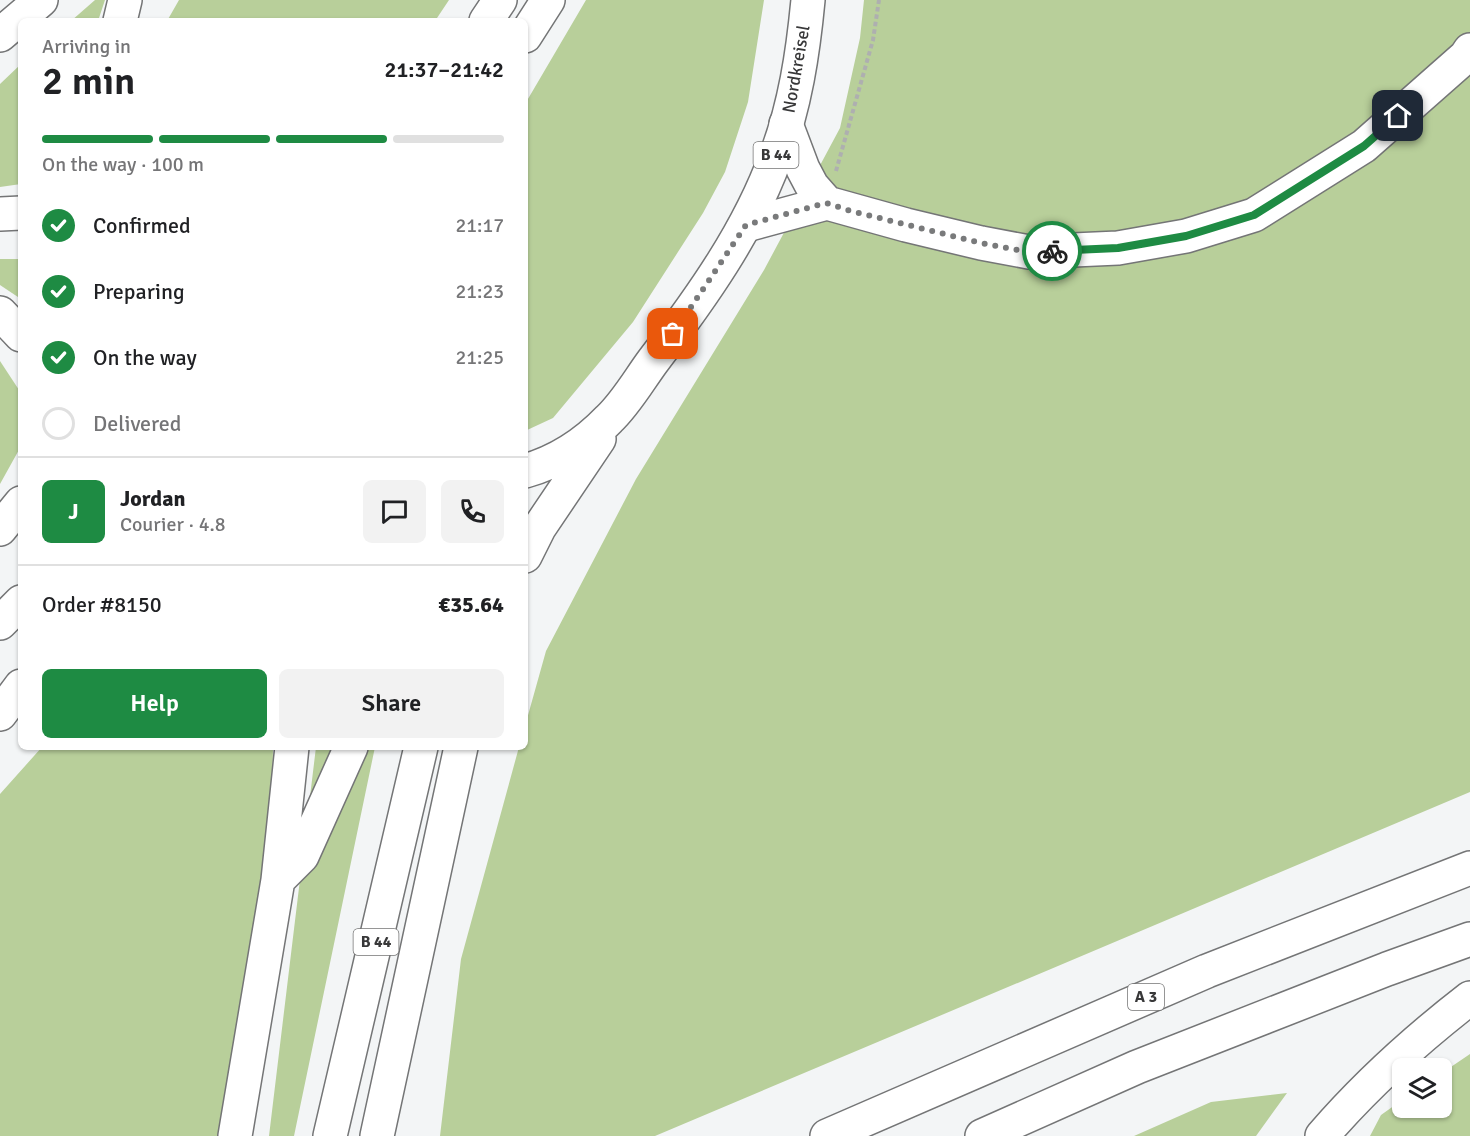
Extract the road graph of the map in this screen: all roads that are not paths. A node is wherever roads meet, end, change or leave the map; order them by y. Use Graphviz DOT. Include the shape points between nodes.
graph roads {
  1 [pos="41,0"];
  2 [pos="125,0"];
  3 [pos="500,0"];
  4 [pos="548,0"];
  5 [pos="808,0"];
  6 [pos="20,18"];
  7 [pos="121,18"];
  8 [pos="488,18"];
  9 [pos="18,20"];
  10 [pos="528,31"];
  11 [pos="0,35"];
  12 [pos="1470,50"];
  13 [pos="786,124"];
  14 [pos="826,203"];
  15 [pos="18,213"];
  16 [pos="0,214"];
  17 [pos="746,225"];
  18 [pos="0,313"];
  19 [pos="18,332"];
  20 [pos="611,418"];
  21 [pos="528,470"];
  22 [pos="18,507"];
  23 [pos="0,529"];
  24 [pos="528,550"];
  25 [pos="18,605"];
  26 [pos="0,623"];
  27 [pos="18,669"];
  28 [pos="0,687"];
  29 [pos="18,691"];
  30 [pos="0,714"];
  31 [pos="292,750"];
  32 [pos="350,750"];
  33 [pos="420,750"];
  34 [pos="461,750"];
  35 [pos="1470,868"];
  36 [pos="278,880"];
  37 [pos="1470,939"];
  38 [pos="1470,998"];
  39 [pos="234,1136"];
  40 [pos="330,1136"];
  41 [pos="377,1136"];
  42 [pos="826,1136"];
  43 [pos="982,1136"];
  44 [pos="1322,1136"];
  1 -- 6 [label="main road"];
  2 -- 7 [label="main road"];
  3 -- 8 [label="main road"];
  4 -- 10 [label="main road"];
  5 -- 13 [label="main road, Nordkreisel / B 44"];
  9 -- 11 [label="main road"];
  12 -- 14 [label="main road" via="1364,146 1254,215 1186,236 1118,248 1029,252"];
  13 -- 14 [label="main road" via="803,169"];
  13 -- 17 [label="main road, Nordkreisel / B 44"];
  14 -- 17 [label="main road"];
  15 -- 16 [label="main road"];
  17 -- 20 [label="main road, Nordkreisel / B 44"];
  18 -- 19 [label="main road"];
  20 -- 21 [label="main road, Nordkreisel / B 44" via="563,455"];
  20 -- 24 [label="main road, B 44"];
  22 -- 23 [label="main road"];
  25 -- 26 [label="main road"];
  27 -- 28 [label="main road"];
  29 -- 30 [label="main road"];
  31 -- 36 [label="main road"];
  32 -- 36 [label="main road" via="302,856"];
  33 -- 40 [label="main road, B 44"];
  34 -- 41 [label="main road, B 44"];
  35 -- 42 [label="main road, A 3" via="1207,971"];
  36 -- 39 [label="main road"];
  37 -- 43 [label="main road" via="1137,1067"];
  38 -- 44 [label="main road" via="1400,1056"];
}
